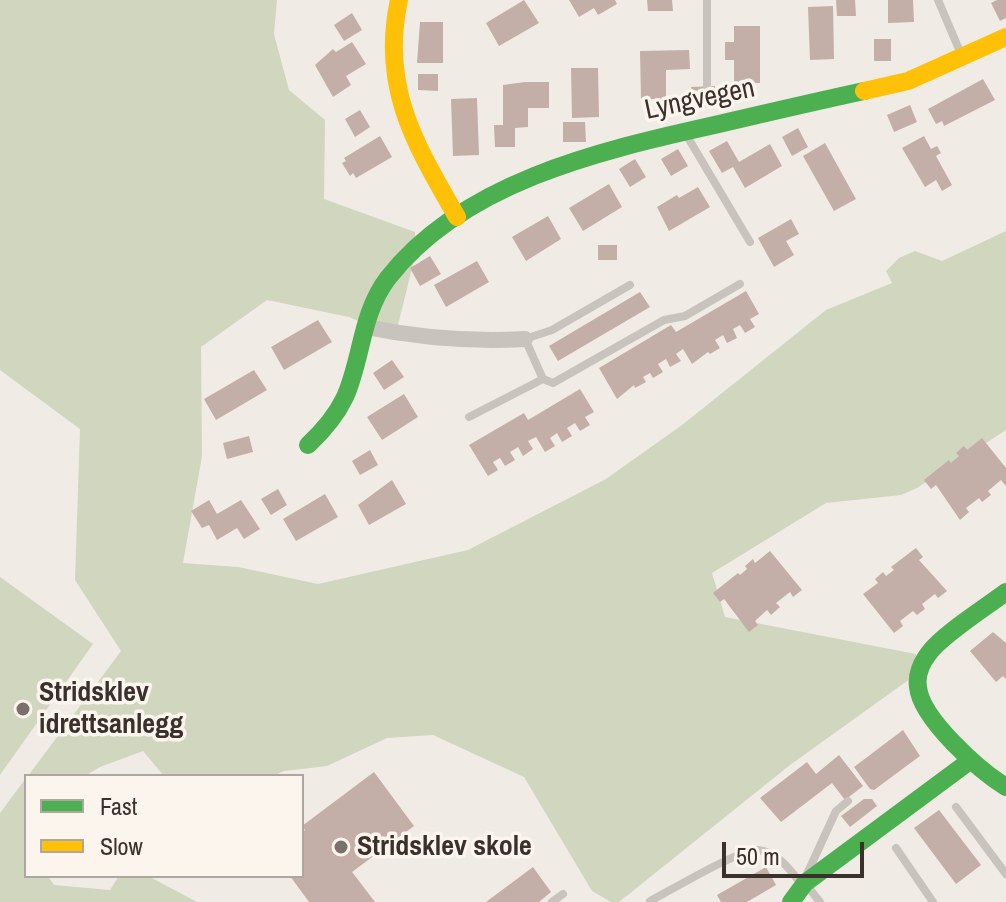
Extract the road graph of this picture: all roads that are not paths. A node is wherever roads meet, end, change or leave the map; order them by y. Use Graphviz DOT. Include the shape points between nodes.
graph roads {
  1 [pos="399,0"];
  2 [pos="707,0"];
  3 [pos="938,0"];
  4 [pos="1006,37"];
  5 [pos="963,59"];
  6 [pos="707,87"];
  7 [pos="685,131"];
  8 [pos="457,217"];
  9 [pos="750,242"];
  10 [pos="740,284"];
  11 [pos="630,285"];
  12 [pos="366,327"];
  13 [pos="525,339"];
  14 [pos="543,379"];
  15 [pos="469,417"];
  16 [pos="308,445"];
  17 [pos="1005,595"];
  18 [pos="971,760"];
  19 [pos="1006,787"];
  20 [pos="848,801"];
  21 [pos="956,807"];
  22 [pos="896,848"];
  23 [pos="1006,874"];
  24 [pos="804,884"];
  25 [pos="563,894"];
  26 [pos="650,901"];
  27 [pos="552,902"];
  28 [pos="791,902"];
  29 [pos="820,902"];
  30 [pos="933,902"];
  1 -- 8 [label="street" via="390,47 396,89"];
  2 -- 6 [label="lane"];
  3 -- 5 [label="lane"];
  4 -- 5 [label="street, Lyngvegen"];
  5 -- 7 [label="street, Lyngvegen" via="908,81"];
  7 -- 8 [label="street, Lyngvegen" via="570,161"];
  7 -- 9 [label="lane"];
  8 -- 12 [label="street, Lyngvegen" via="384,280"];
  10 -- 14 [label="lane" via="553,383"];
  11 -- 13 [label="lane" via="552,330"];
  12 -- 13 [label="street" via="452,341"];
  12 -- 16 [label="street, Lyngvegen" via="349,392 330,427"];
  13 -- 14 [label="lane"];
  14 -- 15 [label="lane"];
  17 -- 18 [label="street" via="931,650 919,671 923,707"];
  18 -- 19 [label="street"];
  18 -- 24 [label="street"];
  20 -- 24 [label="lane" via="836,811"];
  21 -- 23 [label="lane"];
  22 -- 30 [label="lane"];
  24 -- 26 [label="lane" via="779,859 750,851"];
  24 -- 28 [label="street"];
  24 -- 29 [label="lane"];
  25 -- 27 [label="lane"];
}
